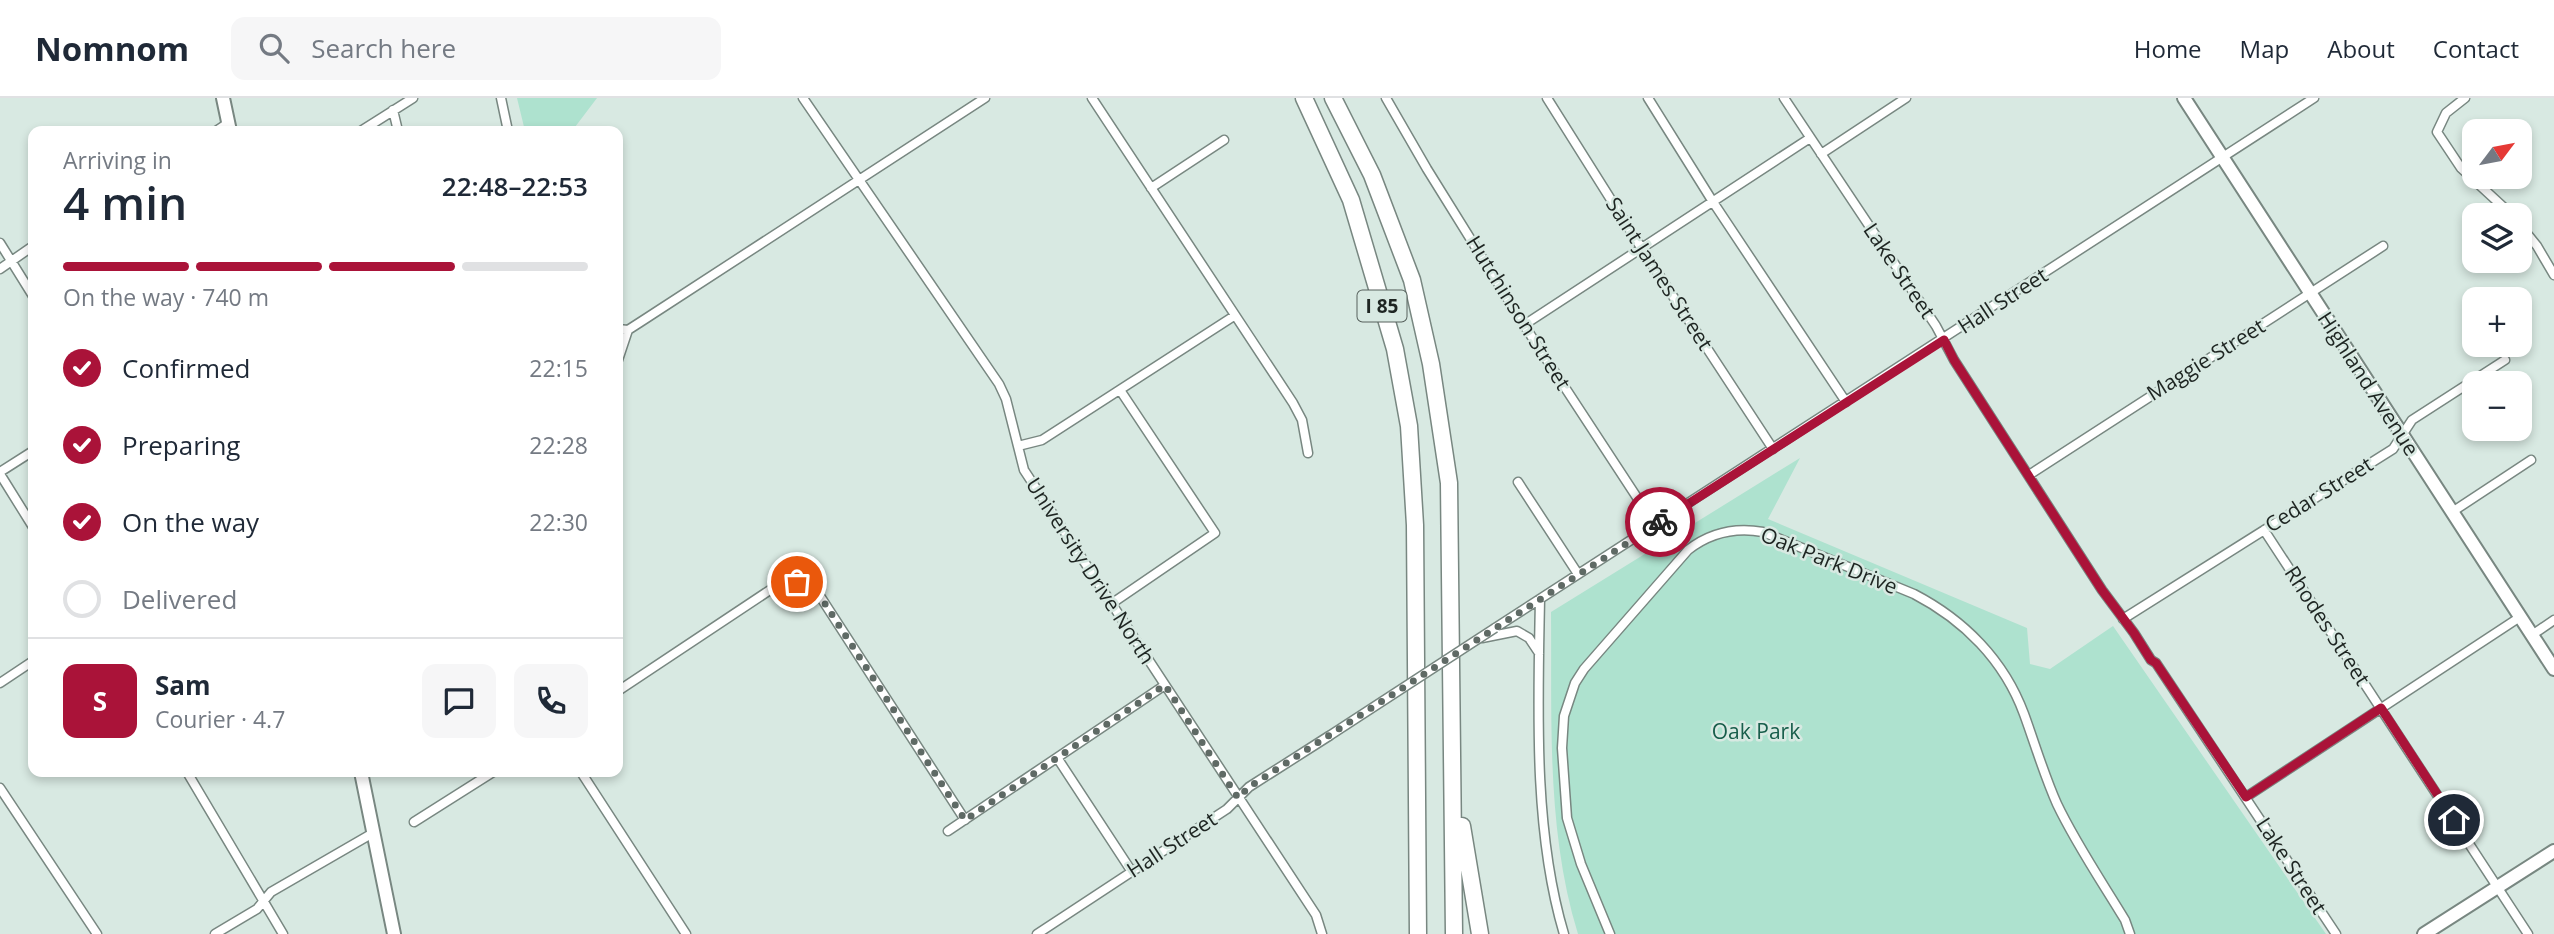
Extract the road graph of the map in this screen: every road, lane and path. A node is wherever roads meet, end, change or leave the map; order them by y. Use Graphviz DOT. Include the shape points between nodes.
graph roads {
  1 [pos="223,98"];
  2 [pos="413,98"];
  3 [pos="501,98"];
  4 [pos="803,98"];
  5 [pos="985,98"];
  6 [pos="1092,98"];
  7 [pos="1304,98"];
  8 [pos="1333,98"];
  9 [pos="1386,98"];
  10 [pos="1547,98"];
  11 [pos="1648,98"];
  12 [pos="1784,98"];
  13 [pos="1906,98"];
  14 [pos="2183,98"];
  15 [pos="2314,98"];
  16 [pos="2465,98"];
  17 [pos="394,110"];
  18 [pos="229,126"];
  19 [pos="369,126"];
  20 [pos="397,126"];
  21 [pos="508,126"];
  22 [pos="1810,138"];
  23 [pos="1224,140"];
  24 [pos="1821,154"];
  25 [pos="2221,157"];
  26 [pos="859,182"];
  27 [pos="1151,188"];
  28 [pos="1713,202"];
  29 [pos="2499,203"];
  30 [pos="2532,239"];
  31 [pos="0,243"];
  32 [pos="2383,246"];
  33 [pos="1642,248"];
  34 [pos="28,249"];
  35 [pos="11,261"];
  36 [pos="0,269"];
  37 [pos="2554,275"];
  38 [pos="28,288"];
  39 [pos="2310,293"];
  40 [pos="1234,316"];
  41 [pos="1524,325"];
  42 [pos="623,330"];
  43 [pos="628,330"];
  44 [pos="1944,340"];
  45 [pos="623,345"];
  46 [pos="2504,360"];
  47 [pos="1120,390"];
  48 [pos="1846,402"];
  49 [pos="2402,435"];
  50 [pos="1018,446"];
  51 [pos="1773,449"];
  52 [pos="1308,453"];
  53 [pos="28,454"];
  54 [pos="2531,460"];
  55 [pos="0,473"];
  56 [pos="2029,475"];
  57 [pos="1518,482"];
  58 [pos="2452,512"];
  59 [pos="28,519"];
  60 [pos="1655,525"];
  61 [pos="2264,530"];
  62 [pos="1578,574"];
  63 [pos="1540,599"];
  64 [pos="1111,604"];
  65 [pos="2520,617"];
  66 [pos="2123,619"];
  67 [pos="2554,620"];
  68 [pos="2532,635"];
  69 [pos="1479,638"];
  70 [pos="1539,653"];
  71 [pos="28,665"];
  72 [pos="2554,669"];
  73 [pos="0,683"];
  74 [pos="1165,685"];
  75 [pos="623,688"];
  76 [pos="2381,708"];
  77 [pos="1453,743"];
  78 [pos="1058,759"];
  79 [pos="190,777"];
  80 [pos="362,777"];
  81 [pos="485,777"];
  82 [pos="584,777"];
  83 [pos="0,788"];
  84 [pos="2246,797"];
  85 [pos="1238,798"];
  86 [pos="965,820"];
  87 [pos="414,821"];
  88 [pos="948,831"];
  89 [pos="373,833"];
  90 [pos="2554,851"];
  91 [pos="1132,872"];
  92 [pos="1419,877"];
  93 [pos="2497,887"];
  94 [pos="264,901"];
  95 [pos="97,934"];
  96 [pos="215,934"];
  97 [pos="283,934"];
  98 [pos="394,934"];
  99 [pos="686,934"];
  100 [pos="1037,934"];
  101 [pos="1322,934"];
  102 [pos="1418,934"];
  103 [pos="1424,934"];
  104 [pos="1454,934"];
  105 [pos="1480,934"];
  106 [pos="1564,934"];
  107 [pos="1610,934"];
  108 [pos="2130,934"];
  109 [pos="2336,934"];
  110 [pos="2424,934"];
  111 [pos="2528,934"];
  1 -- 18 [label="main road"];
  2 -- 17 [label="street"];
  3 -- 21 [label="street"];
  4 -- 26 [label="street, University Drive North"];
  5 -- 26 [label="street"];
  6 -- 27 [label="street"];
  7 -- 92 [label="highway, I 85" via="1351,200 1395,349 1409,426 1415,525"];
  8 -- 77 [label="highway, I 85" via="1372,175 1412,280 1431,364 1449,483"];
  9 -- 41 [label="street, Hutchinson Street"];
  10 -- 33 [label="street, Saint James Street"];
  11 -- 28 [label="street"];
  12 -- 22 [label="street, Lake Street"];
  13 -- 24 [label="street"];
  14 -- 25 [label="main road, Highland Avenue"];
  15 -- 25 [label="street, Hall Street"];
  16 -- 29 [label="street" via="2446,113 2437,132 2461,168"];
  17 -- 19 [label="street"];
  17 -- 20 [label="street"];
  22 -- 24 [label="street, Lake Street"];
  22 -- 28 [label="street"];
  23 -- 27 [label="street"];
  24 -- 44 [label="street, Lake Street"];
  25 -- 39 [label="main road, Highland Avenue"];
  25 -- 44 [label="street, Hall Street"];
  26 -- 43 [label="street"];
  26 -- 50 [label="street, University Drive North" via="999,384"];
  27 -- 40 [label="street"];
  28 -- 33 [label="street"];
  28 -- 48 [label="street"];
  30 -- 37 [label="street"];
  31 -- 35 [label="street"];
  32 -- 39 [label="street, Maggie Street"];
  33 -- 41 [label="street"];
  33 -- 51 [label="street, Saint James Street"];
  34 -- 35 [label="street"];
  35 -- 36 [label="street"];
  35 -- 38 [label="street"];
  39 -- 49 [label="main road, Highland Avenue"];
  39 -- 56 [label="street, Maggie Street"];
  40 -- 47 [label="street"];
  40 -- 52 [label="street" via="1302,420"];
  41 -- 60 [label="street, Hutchinson Street"];
  42 -- 43 [label="street"];
  43 -- 45 [label="street"];
  44 -- 48 [label="street, Hall Street"];
  44 -- 56 [label="street, Lake Street"];
  46 -- 49 [label="street, Cedar Street" via="2419,415"];
  47 -- 50 [label="street" via="1042,440"];
  47 -- 64 [label="street" via="1215,533"];
  48 -- 51 [label="street, Hall Street"];
  49 -- 58 [label="main road, Highland Avenue"];
  49 -- 61 [label="street, Cedar Street" via="2393,449"];
  50 -- 64 [label="street, University Drive North" via="1024,470"];
  51 -- 60 [label="street, Hall Street"];
  53 -- 55 [label="street"];
  54 -- 58 [label="street"];
  55 -- 59 [label="street"];
  56 -- 66 [label="street, Lake Street"];
  57 -- 62 [label="street"];
  58 -- 65 [label="main road, Highland Avenue"];
  60 -- 62 [label="street, Hall Street"];
  61 -- 66 [label="street, Cedar Street"];
  61 -- 76 [label="street, Rhodes Street"];
  62 -- 63 [label="street, Hall Street"];
  63 -- 69 [label="street, Hall Street, bridge"];
  63 -- 70 [label="street"];
  64 -- 74 [label="street, University Drive North"];
  65 -- 68 [label="main road, Highland Avenue"];
  65 -- 76 [label="street"];
  66 -- 84 [label="street, Lake Street"];
  67 -- 68 [label="street"];
  68 -- 72 [label="main road, Highland Avenue"];
  69 -- 70 [label="street, Hall Street" via="1517,631 1529,638"];
  69 -- 85 [label="street, Hall Street, bridge"];
  70 -- 106 [label="street" via="1543,812 1549,868"];
  71 -- 73 [label="street"];
  74 -- 78 [label="street"];
  74 -- 85 [label="street, University Drive North"];
  75 -- 86 [label="street" via="779,584 799,581 818,593"];
  76 -- 84 [label="street"];
  76 -- 93 [label="street, Rhodes Street"];
  77 -- 104 [label="highway, I 85"];
  77 -- 105 [label="highway" via="1463,839"];
  78 -- 86 [label="street"];
  78 -- 91 [label="street"];
  79 -- 94 [label="street"];
  80 -- 89 [label="main road"];
  81 -- 87 [label="street"];
  82 -- 99 [label="street"];
  83 -- 95 [label="street"];
  84 -- 109 [label="street, Lake Street"];
  85 -- 91 [label="street, Hall Street"];
  85 -- 101 [label="street, University Drive North" via="1316,915"];
  86 -- 88 [label="street"];
  89 -- 94 [label="street" via="271,892"];
  89 -- 98 [label="main road"];
  90 -- 93 [label="main road"];
  91 -- 100 [label="street, Hall Street"];
  92 -- 102 [label="highway"];
  92 -- 103 [label="highway, I 85"];
  93 -- 110 [label="main road"];
  93 -- 111 [label="street, Rhodes Street"];
  94 -- 96 [label="street"];
  94 -- 97 [label="street"];
  107 -- 108 [label="street, Oak Park Drive" via="1567,818 1562,748 1567,701 1584,669 1688,550 1718,533 1748,529 1914,594 1975,636 2006,677 2058,806"];
}
